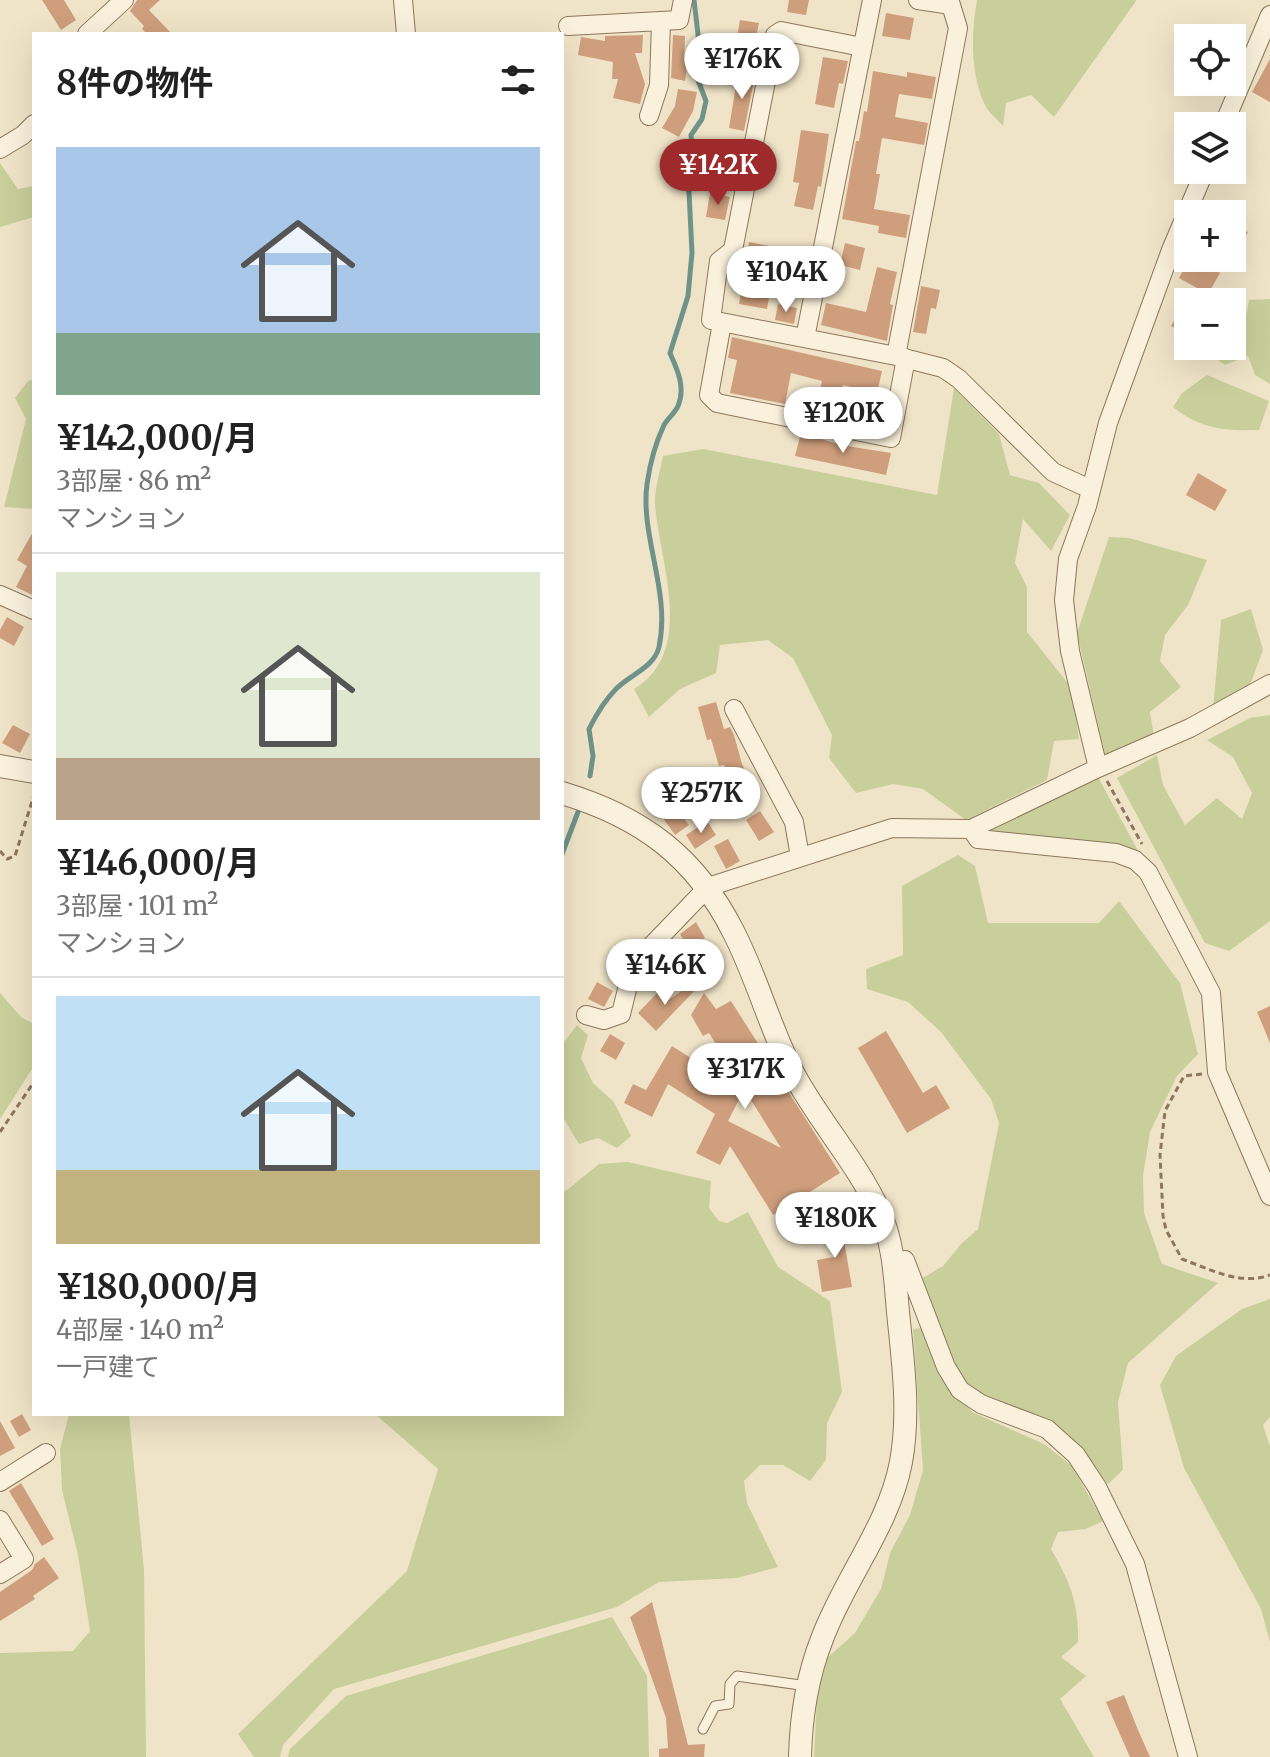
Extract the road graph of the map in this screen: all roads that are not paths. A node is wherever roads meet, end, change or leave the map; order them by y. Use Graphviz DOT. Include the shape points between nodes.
graph roads {
  1 [pos="403,0"];
  2 [pos="683,0"];
  3 [pos="872,0"];
  4 [pos="918,0"];
  5 [pos="113,4"];
  6 [pos="1270,15"];
  7 [pos="661,21"];
  8 [pos="568,26"];
  9 [pos="89,32"];
  10 [pos="406,32"];
  11 [pos="862,47"];
  12 [pos="1229,112"];
  13 [pos="649,116"];
  14 [pos="32,126"];
  15 [pos="0,149"];
  16 [pos="1199,184"];
  17 [pos="722,323"];
  18 [pos="805,338"];
  19 [pos="901,357"];
  20 [pos="1090,489"];
  21 [pos="0,595"];
  22 [pos="32,609"];
  23 [pos="1270,684"];
  24 [pos="734,709"];
  25 [pos="0,766"];
  26 [pos="1098,768"];
  27 [pos="32,772"];
  28 [pos="564,794"];
  29 [pos="971,829"];
  30 [pos="800,857"];
  31 [pos="708,887"];
  32 [pos="586,1015"];
  33 [pos="1270,1196"];
  34 [pos="894,1262"];
  35 [pos="46,1453"];
  36 [pos="0,1482"];
  37 [pos="0,1520"];
  38 [pos="0,1574"];
  39 [pos="807,1686"];
  40 [pos="703,1729"];
  41 [pos="800,1757"];
  42 [pos="1188,1757"];
  1 -- 10 [label="street"];
  2 -- 7 [label="street" via="679,20"];
  3 -- 11 [label="street"];
  4 -- 19 [label="street" via="951,5 958,28"];
  5 -- 9 [label="street"];
  6 -- 12 [label="street"];
  7 -- 8 [label="street"];
  7 -- 13 [label="street" via="659,85"];
  11 -- 17 [label="street" via="781,31 775,35 733,250 719,261 711,320"];
  11 -- 18 [label="street"];
  14 -- 15 [label="street"];
  16 -- 20 [label="street" via="1108,423"];
  17 -- 18 [label="street"];
  17 -- 19 [label="street" via="709,395 717,403 891,438"];
  18 -- 19 [label="street"];
  19 -- 20 [label="street" via="943,368 959,379 1053,472"];
  20 -- 26 [label="street" via="1068,559 1064,600 1070,651"];
  21 -- 22 [label="street"];
  23 -- 26 [label="street" via="1190,728"];
  24 -- 30 [label="street" via="794,822"];
  25 -- 27 [label="street"];
  26 -- 29 [label="street"];
  28 -- 31 [label="street" via="641,825"];
  29 -- 30 [label="street" via="892,828"];
  29 -- 33 [label="street" via="978,839 1116,853 1148,872 1211,993 1217,1072"];
  30 -- 31 [label="street"];
  31 -- 32 [label="street" via="633,965 621,1014 604,1020"];
  31 -- 34 [label="street" via="735,933 792,1071 879,1211"];
  34 -- 39 [label="street" via="905,1382 901,1465 881,1520 822,1637"];
  34 -- 42 [label="street" via="905,1260 960,1390 981,1404 1047,1429 1076,1455 1097,1487 1135,1564"];
  35 -- 36 [label="street"];
  37 -- 38 [label="street" via="24,1559"];
  39 -- 40 [label="lane" via="737,1676 730,1684 729,1704 715,1706"];
  39 -- 41 [label="street"];
}
